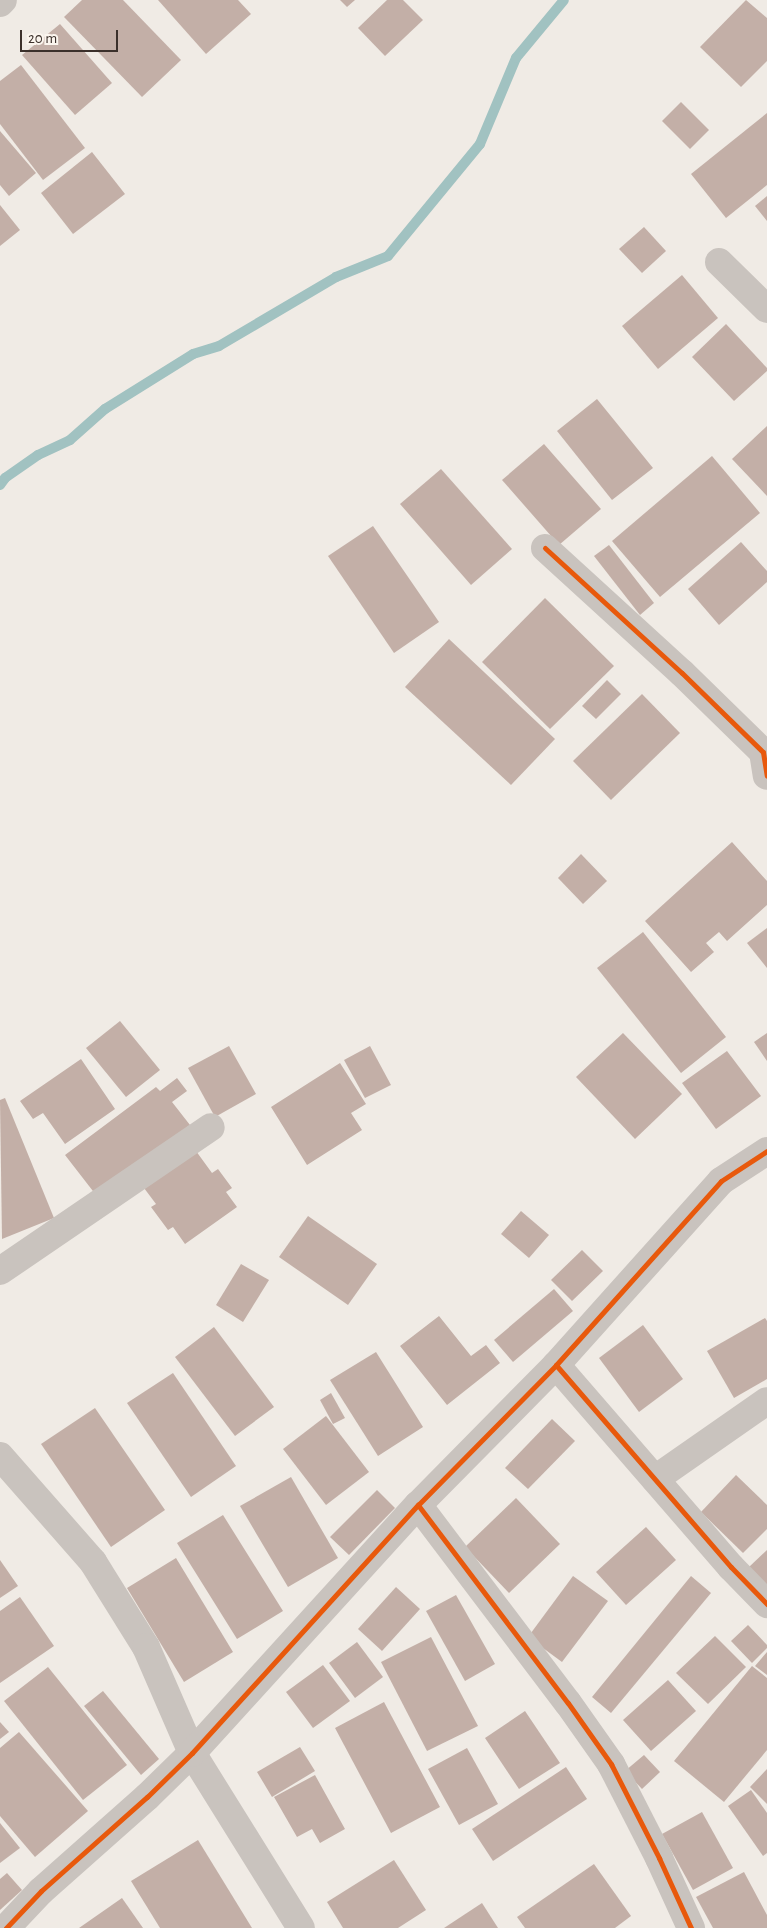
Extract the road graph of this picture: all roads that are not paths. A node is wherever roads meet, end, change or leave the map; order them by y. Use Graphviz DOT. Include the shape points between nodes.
graph roads {
  1 [pos="719,262"];
  2 [pos="767,309"];
  3 [pos="545,548"];
  4 [pos="766,759"];
  5 [pos="211,1127"];
  6 [pos="767,1152"];
  7 [pos="0,1271"];
  8 [pos="556,1365"];
  9 [pos="767,1401"];
  10 [pos="0,1456"];
  11 [pos="655,1479"];
  12 [pos="418,1505"];
  13 [pos="767,1604"];
  14 [pos="192,1753"];
  15 [pos="6,1928"];
  16 [pos="301,1928"];
  17 [pos="691,1928"];
  1 -- 2 [label="street"];
  3 -- 4 [label="street" via="682,673"];
  5 -- 7 [label="street"];
  6 -- 8 [label="street" via="720,1182"];
  8 -- 11 [label="street"];
  8 -- 12 [label="street"];
  9 -- 11 [label="street"];
  10 -- 14 [label="street" via="93,1562 146,1648"];
  11 -- 13 [label="street"];
  12 -- 14 [label="street"];
  12 -- 17 [label="street" via="611,1764"];
  14 -- 15 [label="street" via="41,1891"];
  14 -- 16 [label="street"];
}
